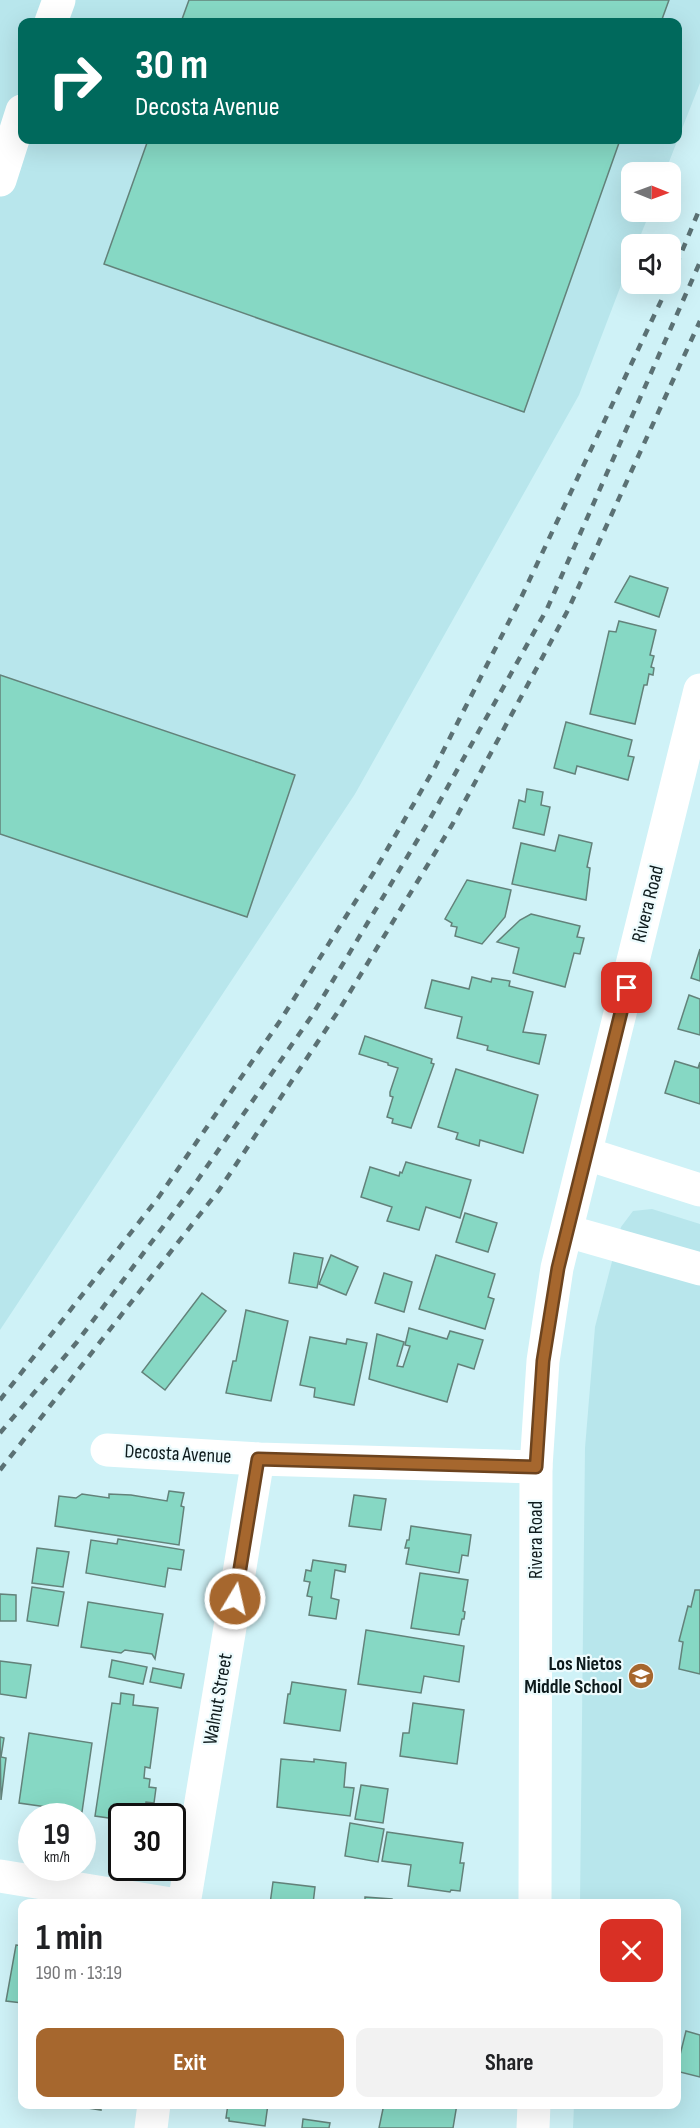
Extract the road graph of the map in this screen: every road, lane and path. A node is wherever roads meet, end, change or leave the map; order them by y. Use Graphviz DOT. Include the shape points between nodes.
graph roads {
  1 [pos="59,0"];
  2 [pos="52,18"];
  3 [pos="18,124"];
  4 [pos="0,180"];
  5 [pos="700,690"];
  6 [pos="689,786"];
  7 [pos="587,1154"];
  8 [pos="700,1190"];
  9 [pos="567,1231"];
  10 [pos="700,1269"];
  11 [pos="107,1450"];
  12 [pos="258,1459"];
  13 [pos="536,1467"];
  14 [pos="0,1876"];
  15 [pos="140,1899"];
  16 [pos="185,1899"];
  17 [pos="536,1899"];
  18 [pos="153,2109"];
  19 [pos="534,2109"];
  20 [pos="151,2128"];
  21 [pos="533,2128"];
  1 -- 2 [label="street"];
  3 -- 4 [label="street"];
  5 -- 6 [label="street, Rivera Road"];
  6 -- 7 [label="street, Rivera Road"];
  7 -- 8 [label="street"];
  7 -- 9 [label="street, Rivera Road"];
  9 -- 10 [label="street"];
  9 -- 13 [label="street, Rivera Road" via="543,1361"];
  11 -- 12 [label="street, Decosta Avenue"];
  12 -- 13 [label="street, Decosta Avenue"];
  12 -- 16 [label="street, Walnut Street"];
  13 -- 17 [label="street, Rivera Road"];
  14 -- 15 [label="street"];
  18 -- 20 [label="street"];
  19 -- 21 [label="street"];
}
